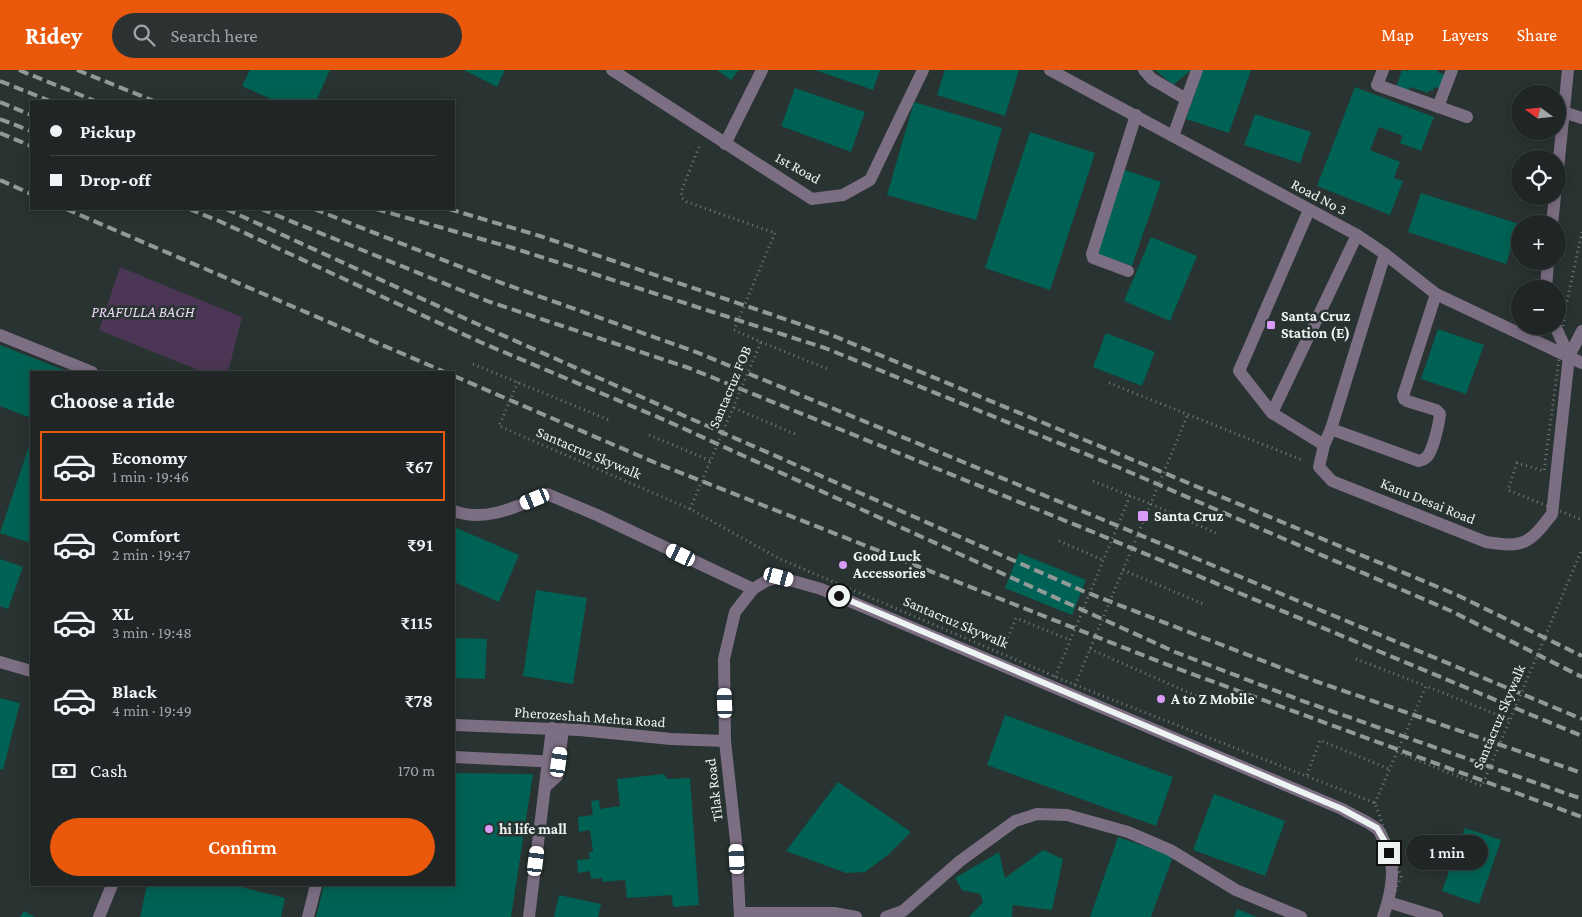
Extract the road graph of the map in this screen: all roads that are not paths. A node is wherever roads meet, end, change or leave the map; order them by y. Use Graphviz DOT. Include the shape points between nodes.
graph roads {
  1 [pos="612,70"];
  2 [pos="762,70"];
  3 [pos="923,70"];
  4 [pos="1050,70"];
  5 [pos="1144,70"];
  6 [pos="1197,70"];
  7 [pos="1383,70"];
  8 [pos="1452,70"];
  9 [pos="1568,70"];
  10 [pos="1566,87"];
  11 [pos="1186,99"];
  12 [pos="1438,107"];
  13 [pos="1566,113"];
  14 [pos="1136,115"];
  15 [pos="1467,117"];
  16 [pos="1582,118"];
  17 [pos="1174,136"];
  18 [pos="725,144"];
  19 [pos="1309,210"];
  20 [pos="1357,236"];
  21 [pos="1385,254"];
  22 [pos="1128,271"];
  23 [pos="1436,294"];
  24 [pos="1582,331"];
  25 [pos="0,335"];
  26 [pos="1559,335"];
  27 [pos="1568,356"];
  28 [pos="1582,363"];
  29 [pos="90,371"];
  30 [pos="1272,413"];
  31 [pos="1331,429"];
  32 [pos="1324,445"];
  33 [pos="455,511"];
  34 [pos="753,589"];
  35 [pos="0,662"];
  36 [pos="30,671"];
  37 [pos="455,725"];
  38 [pos="558,728"];
  39 [pos="725,742"];
  40 [pos="455,757"];
  41 [pos="554,762"];
  42 [pos="112,886"];
  43 [pos="316,886"];
  44 [pos="1388,902"];
  45 [pos="740,915"];
  46 [pos="99,917"];
  47 [pos="308,917"];
  48 [pos="529,917"];
  49 [pos="856,917"];
  50 [pos="886,917"];
  51 [pos="1301,917"];
  52 [pos="1384,917"];
  53 [pos="1438,917"];
  1 -- 18 [label="street, 1st Road"];
  2 -- 18 [label="street"];
  3 -- 18 [label="street, 1st Road" via="870,180 843,195 812,199"];
  4 -- 14 [label="street, Road No 3"];
  5 -- 11 [label="street" via="1152,79"];
  6 -- 11 [label="street"];
  7 -- 12 [label="street" via="1377,86"];
  8 -- 12 [label="street"];
  9 -- 10 [label="street"];
  11 -- 17 [label="street"];
  12 -- 15 [label="street"];
  13 -- 16 [label="street"];
  14 -- 17 [label="street, Road No 3"];
  14 -- 22 [label="street" via="1092,254 1093,258"];
  17 -- 19 [label="street, Road No 3"];
  19 -- 20 [label="street, Road No 3"];
  19 -- 30 [label="street" via="1239,371"];
  20 -- 21 [label="street, Road No 3"];
  20 -- 30 [label="street"];
  21 -- 23 [label="street, Road No 3"];
  21 -- 31 [label="street"];
  23 -- 27 [label="street, Road No 3"];
  23 -- 31 [label="street" via="1403,396 1407,401 1440,414 1430,454 1419,461"];
  24 -- 27 [label="street"];
  25 -- 29 [label="street"];
  26 -- 27 [label="street, Kanu Desai Road"];
  27 -- 28 [label="street, Road No 3"];
  27 -- 32 [label="street, Kanu Desai Road" via="1552,514 1536,534 1523,543 1486,542 1332,481 1319,467"];
  30 -- 32 [label="street"];
  31 -- 32 [label="street"];
  33 -- 34 [label="street" via="464,515 492,514 547,494"];
  34 -- 39 [label="street, Tilak Road" via="735,612 724,659"];
  34 -- 44 [label="street" via="779,577 821,589 1342,809 1377,828 1385,842 1392,863"];
  35 -- 36 [label="street"];
  37 -- 38 [label="street, Pherozeshah Mehta Road"];
  38 -- 39 [label="street, Pherozeshah Mehta Road"];
  38 -- 41 [label="street"];
  39 -- 45 [label="street, Tilak Road"];
  40 -- 41 [label="street"];
  41 -- 48 [label="street" via="545,787"];
  42 -- 46 [label="street"];
  43 -- 47 [label="street"];
  44 -- 52 [label="street"];
  44 -- 53 [label="street"];
  45 -- 49 [label="street" via="834,913"];
  50 -- 51 [label="street" via="903,911 960,861 1015,821 1037,814 1067,815 1128,832 1170,850 1236,890"];
}
